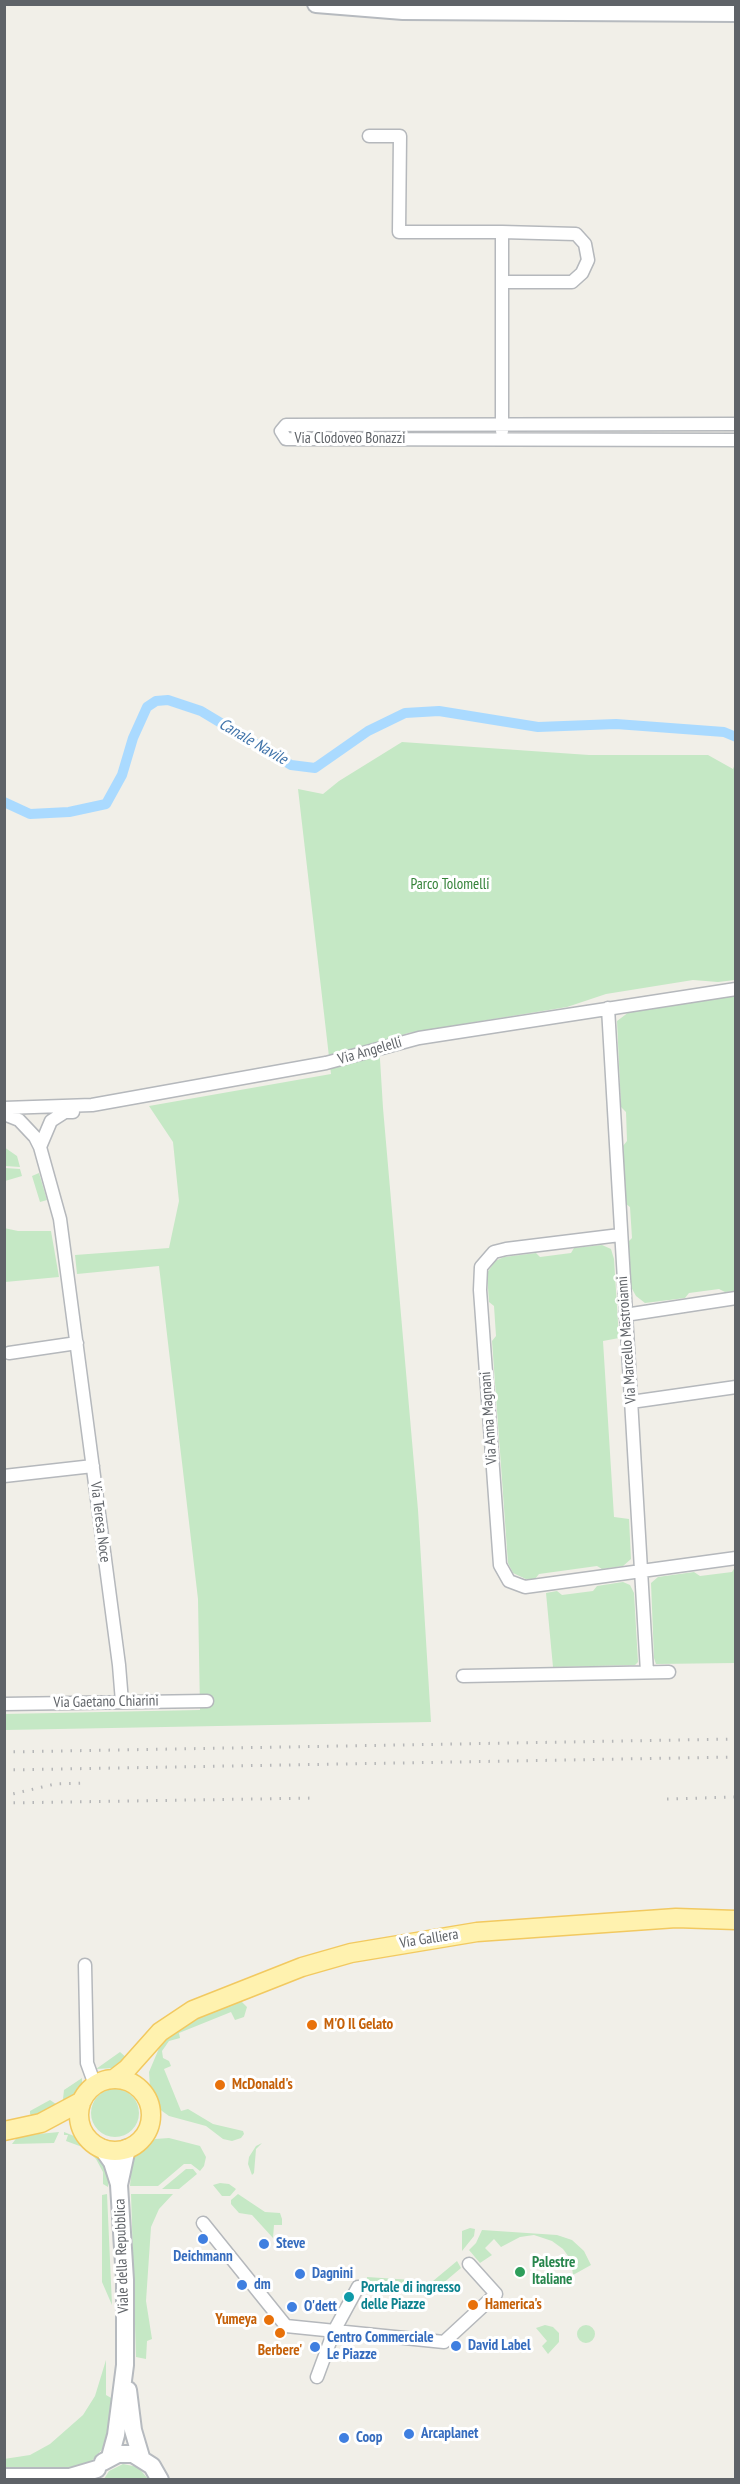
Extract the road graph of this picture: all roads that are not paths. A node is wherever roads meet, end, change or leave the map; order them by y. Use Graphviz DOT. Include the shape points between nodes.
graph roads {
  1 [pos="316,4"];
  2 [pos="735,13"];
  3 [pos="369,136"];
  4 [pos="502,232"];
  5 [pos="502,282"];
  6 [pos="735,424"];
  7 [pos="502,425"];
  8 [pos="503,440"];
  9 [pos="735,440"];
  10 [pos="735,989"];
  11 [pos="608,1008"];
  12 [pos="114,1101"];
  13 [pos="4,1108"];
  14 [pos="39,1108"];
  15 [pos="4,1114"];
  16 [pos="39,1141"];
  17 [pos="620,1235"];
  18 [pos="735,1298"];
  19 [pos="625,1315"];
  20 [pos="77,1343"];
  21 [pos="9,1353"];
  22 [pos="735,1387"];
  23 [pos="631,1402"];
  24 [pos="93,1466"];
  25 [pos="4,1476"];
  26 [pos="735,1558"];
  27 [pos="641,1572"];
  28 [pos="647,1672"];
  29 [pos="669,1672"];
  30 [pos="463,1676"];
  31 [pos="207,1701"];
  32 [pos="122,1702"];
  33 [pos="4,1704"];
  34 [pos="735,1920"];
  35 [pos="85,1965"];
  36 [pos="147,2047"];
  37 [pos="114,2079"];
  38 [pos="95,2085"];
  39 [pos="144,2095"];
  40 [pos="82,2101"];
  41 [pos="41,2123"];
  42 [pos="5,2132"];
  43 [pos="84,2132"];
  44 [pos="102,2148"];
  45 [pos="127,2148"];
  46 [pos="119,2185"];
  47 [pos="203,2223"];
  48 [pos="469,2264"];
  49 [pos="358,2287"];
  50 [pos="334,2331"];
  51 [pos="125,2365"];
  52 [pos="317,2377"];
  53 [pos="110,2457"];
  54 [pos="141,2457"];
  55 [pos="95,2474"];
  56 [pos="162,2477"];
  57 [pos="17,2478"];
  1 -- 2 [label="street" via="403,11"];
  3 -- 4 [label="street" via="400,136 399,232"];
  4 -- 5 [label="street"];
  4 -- 5 [label="street" via="576,234 585,244 588,260 572,282"];
  5 -- 7 [label="street"];
  6 -- 7 [label="street, Via Clodoveo Bonazzi"];
  7 -- 8 [label="street"];
  7 -- 8 [label="street, Via Clodoveo Bonazzi" via="286,425 281,431 286,439"];
  8 -- 9 [label="street, Via Clodoveo Bonazzi"];
  10 -- 11 [label="street, Via Angelelli"];
  11 -- 12 [label="street, Via Angelelli" via="419,1038 326,1064"];
  11 -- 17 [label="street, Via Marcello Mastroianni"];
  12 -- 14 [label="street, Via Angelelli"];
  12 -- 16 [label="street" via="65,1112 51,1121"];
  13 -- 14 [label="street, Via Angelelli"];
  14 -- 16 [label="street, Via Teresa Noce"];
  15 -- 16 [label="street" via="19,1120"];
  16 -- 20 [label="street, Via Teresa Noce" via="60,1219"];
  17 -- 19 [label="street, Via Marcello Mastroianni"];
  17 -- 27 [label="street, Via Anna Magnani" via="494,1252 481,1267 479,1284 498,1556 504,1574 509,1581 525,1587"];
  18 -- 19 [label="street"];
  19 -- 23 [label="street, Via Marcello Mastroianni"];
  20 -- 21 [label="street"];
  20 -- 24 [label="street, Via Teresa Noce"];
  22 -- 23 [label="street"];
  23 -- 27 [label="street, Via Marcello Mastroianni"];
  24 -- 25 [label="street"];
  24 -- 32 [label="street, Via Teresa Noce"];
  26 -- 27 [label="street"];
  27 -- 28 [label="street, Via Marcello Mastroianni"];
  28 -- 29 [label="street"];
  28 -- 30 [label="street"];
  31 -- 32 [label="street, Via Gaetano Chiarini"];
  32 -- 33 [label="street, Via Gaetano Chiarini"];
  34 -- 36 [label="main road, Via Galliera" via="676,1918 477,1932 351,1953 302,1967 193,2010 160,2032"];
  35 -- 38 [label="street" via="87,2063"];
  36 -- 37 [label="main road, Via Galliera"];
  36 -- 39 [label="main road" via="142,2075"];
  37 -- 38 [label="main road"];
  37 -- 39 [label="main road" via="125,2080"];
  38 -- 40 [label="main road"];
  39 -- 45 [label="main road" via="150,2109 148,2127 140,2140"];
  40 -- 41 [label="main road"];
  40 -- 43 [label="main road" via="80,2120"];
  41 -- 42 [label="main road"];
  41 -- 43 [label="main road"];
  43 -- 44 [label="main road"];
  44 -- 45 [label="main road"];
  44 -- 46 [label="street" via="112,2162"];
  45 -- 46 [label="street, Viale della Repubblica"];
  46 -- 51 [label="street, Viale della Repubblica"];
  47 -- 50 [label="street" via="286,2326"];
  48 -- 50 [label="street" via="496,2294 444,2342"];
  49 -- 50 [label="street"];
  50 -- 52 [label="street"];
  51 -- 53 [label="street, Viale della Repubblica"];
  51 -- 54 [label="street, Viale della Repubblica" via="133,2430"];
  53 -- 54 [label="street" via="126,2453"];
  53 -- 55 [label="street"];
  54 -- 56 [label="street"];
  55 -- 57 [label="street"];
}
